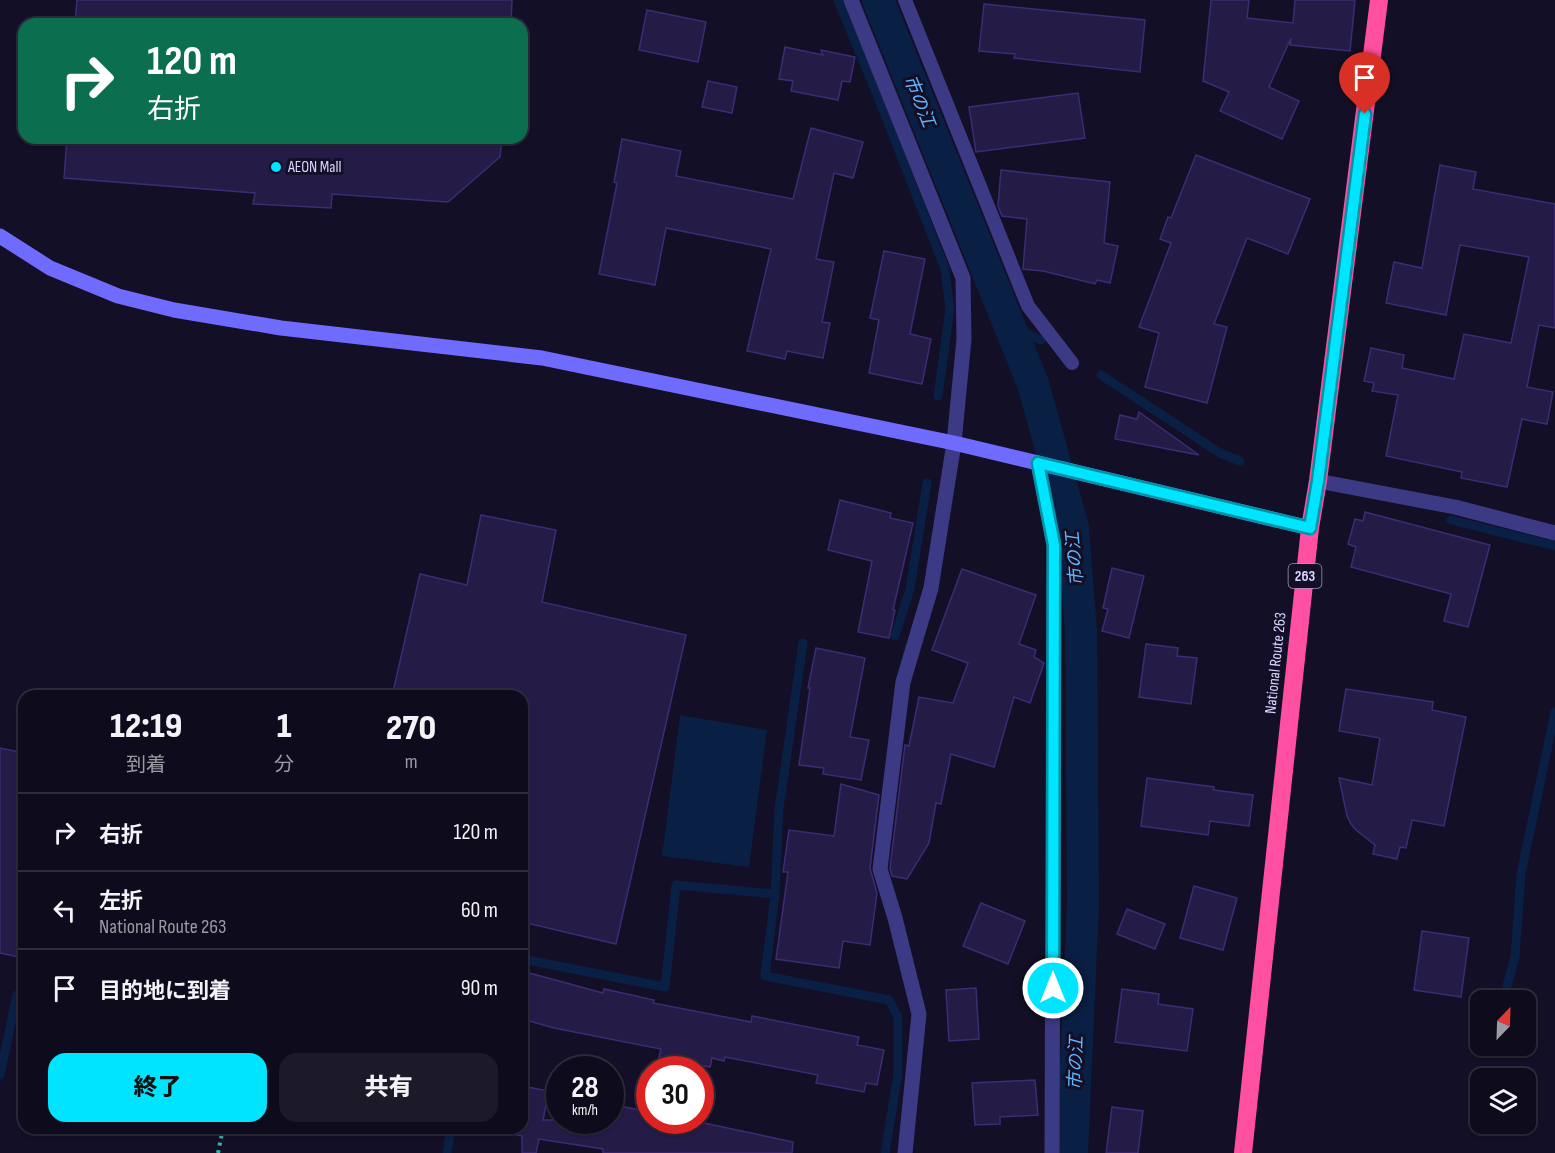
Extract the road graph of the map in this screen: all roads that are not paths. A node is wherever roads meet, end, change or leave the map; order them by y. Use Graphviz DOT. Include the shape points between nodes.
graph roads {
  1 [pos="851,0"];
  2 [pos="905,0"];
  3 [pos="1379,0"];
  4 [pos="0,236"];
  5 [pos="1072,363"];
  6 [pos="954,442"];
  7 [pos="1038,463"];
  8 [pos="1318,481"];
  9 [pos="1310,528"];
  10 [pos="1555,533"];
  11 [pos="905,1153"];
  12 [pos="1052,1153"];
  13 [pos="1243,1153"];
  1 -- 6 [label="street" via="963,278 963,339"];
  2 -- 5 [label="lane" via="1028,306"];
  3 -- 8 [label="highway, National Route 263 / 263"];
  4 -- 6 [label="street" via="50,268 118,296 174,310 281,328 542,358"];
  6 -- 7 [label="street"];
  6 -- 11 [label="street" via="931,588 903,682 880,869 919,1014"];
  7 -- 9 [label="street"];
  7 -- 12 [label="street" via="1054,545"];
  8 -- 9 [label="highway, National Route 263 / 263"];
  8 -- 10 [label="street" via="1455,507"];
  9 -- 13 [label="highway, National Route 263 / 263"];
}
